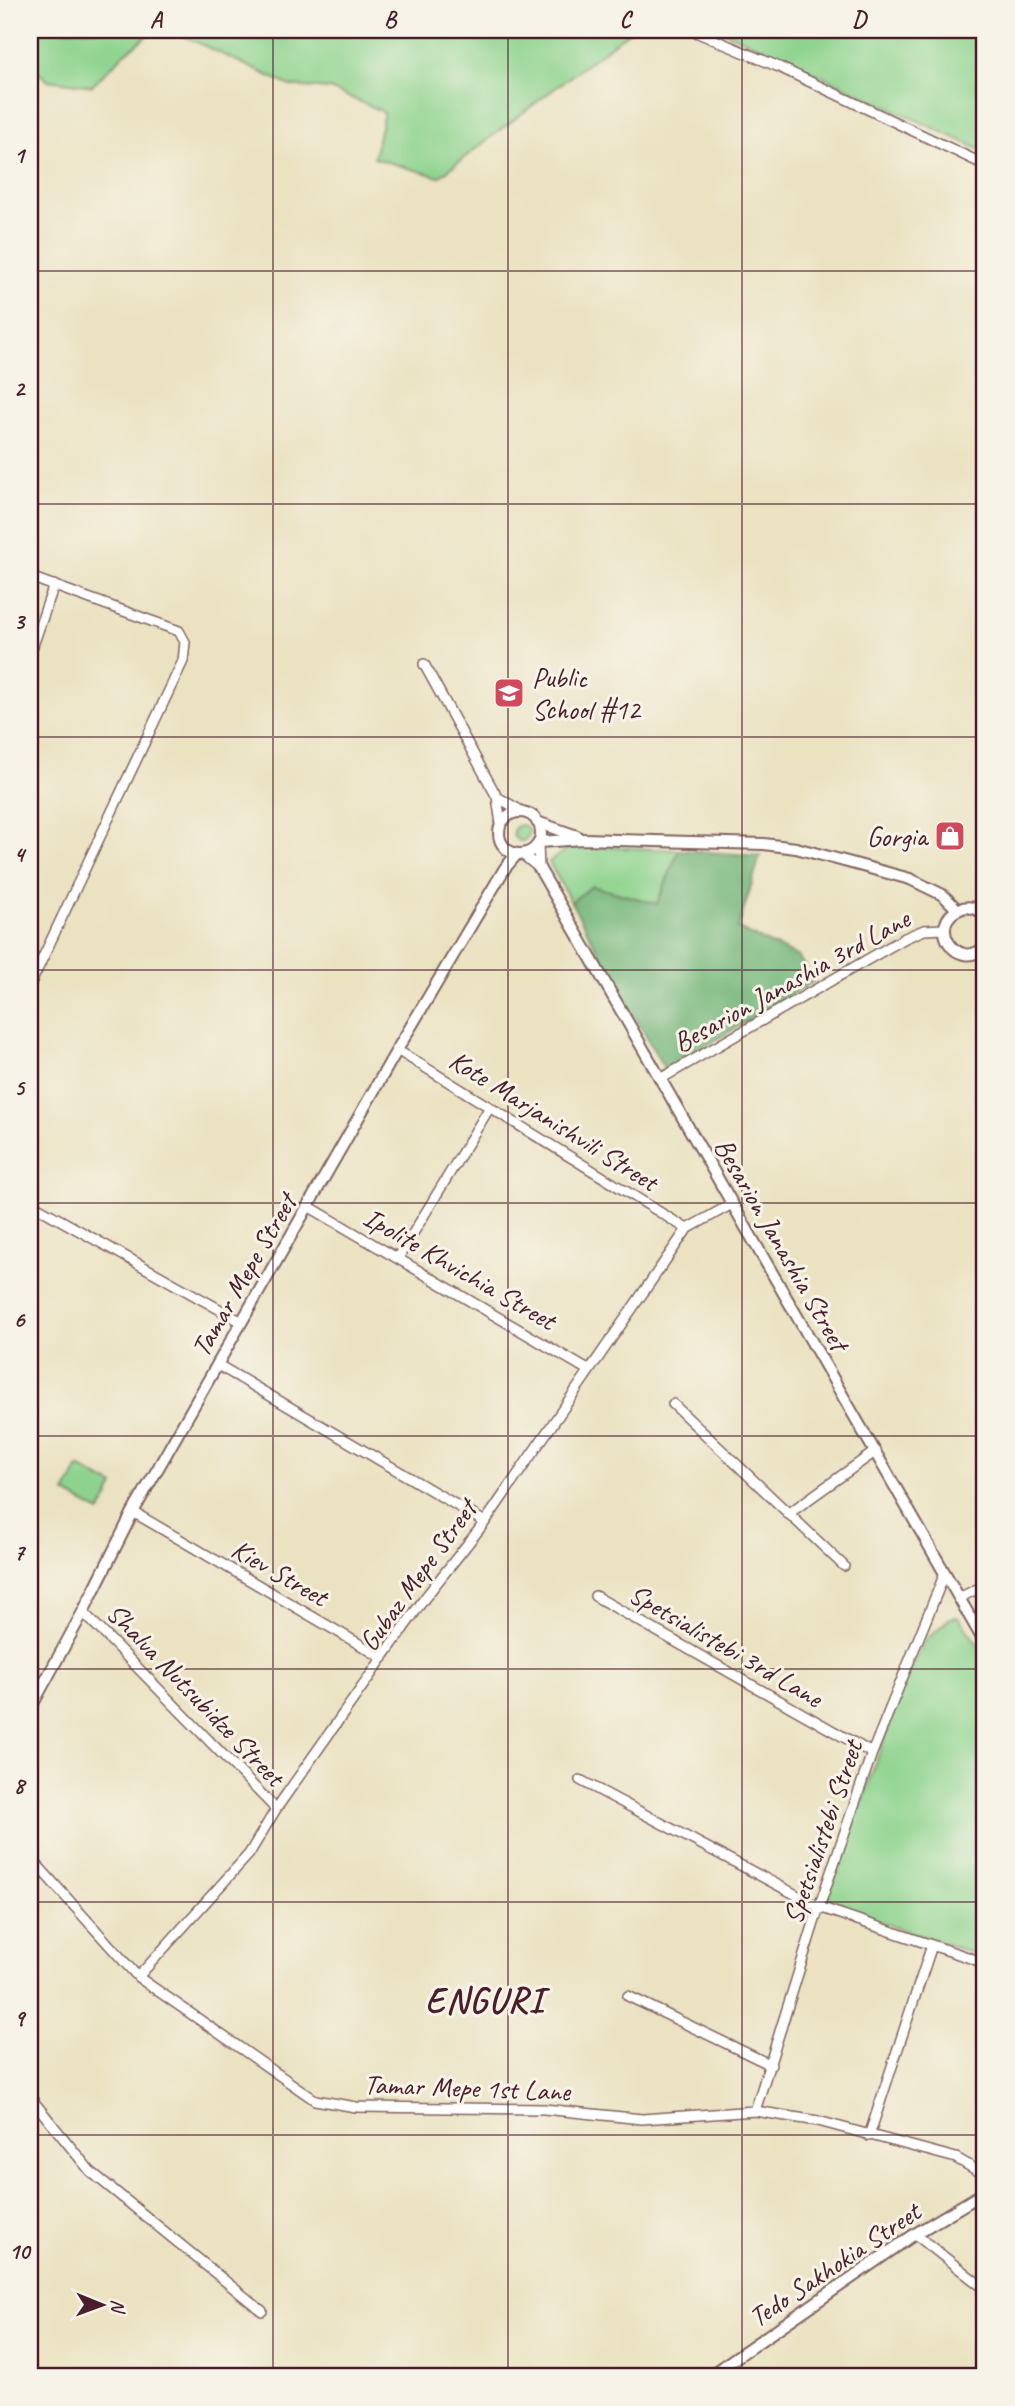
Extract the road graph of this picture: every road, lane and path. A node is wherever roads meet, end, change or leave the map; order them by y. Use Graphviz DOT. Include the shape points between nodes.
graph roads {
  1 [pos="691,30"];
  2 [pos="985,165"];
  3 [pos="30,577"];
  4 [pos="54,585"];
  5 [pos="30,654"];
  6 [pos="424,664"];
  7 [pos="497,797"];
  8 [pos="523,813"];
  9 [pos="537,822"];
  10 [pos="501,824"];
  11 [pos="583,839"];
  12 [pos="500,841"];
  13 [pos="538,843"];
  14 [pos="519,854"];
  15 [pos="505,868"];
  16 [pos="539,868"];
  17 [pos="958,910"];
  18 [pos="985,915"];
  19 [pos="944,929"];
  20 [pos="985,947"];
  21 [pos="30,985"];
  22 [pos="397,1050"];
  23 [pos="662,1078"];
  24 [pos="490,1107"];
  25 [pos="30,1203"];
  26 [pos="732,1204"];
  27 [pos="308,1206"];
  28 [pos="687,1229"];
  29 [pos="398,1258"];
  30 [pos="242,1322"];
  31 [pos="218,1365"];
  32 [pos="588,1370"];
  33 [pos="673,1404"];
  34 [pos="876,1451"];
  35 [pos="133,1512"];
  36 [pos="788,1514"];
  37 [pos="485,1522"];
  38 [pos="844,1566"];
  39 [pos="945,1573"];
  40 [pos="985,1585"];
  41 [pos="595,1596"];
  42 [pos="959,1598"];
  43 [pos="83,1612"];
  44 [pos="985,1643"];
  45 [pos="383,1658"];
  46 [pos="30,1709"];
  47 [pos="872,1753"];
  48 [pos="580,1780"];
  49 [pos="275,1808"];
  50 [pos="30,1857"];
  51 [pos="819,1907"];
  52 [pos="932,1945"];
  53 [pos="985,1963"];
  54 [pos="138,1977"];
  55 [pos="628,1996"];
  56 [pos="771,2065"];
  57 [pos="30,2096"];
  58 [pos="755,2111"];
  59 [pos="869,2136"];
  60 [pos="985,2176"];
  61 [pos="984,2192"];
  62 [pos="915,2234"];
  63 [pos="985,2288"];
  64 [pos="262,2311"];
  65 [pos="985,2370"];
  66 [pos="709,2376"];
  67 [pos="976,2376"];
  1 -- 2 [label="street"];
  3 -- 4 [label="street"];
  4 -- 5 [label="street"];
  4 -- 21 [label="street" via="179,631 186,648"];
  6 -- 7 [label="street"];
  7 -- 8 [label="street"];
  7 -- 10 [label="street"];
  8 -- 9 [label="street"];
  8 -- 10 [label="street" via="510,815"];
  9 -- 11 [label="street"];
  9 -- 13 [label="street" via="541,832"];
  10 -- 12 [label="street"];
  11 -- 13 [label="street"];
  11 -- 17 [label="street" via="796,848 910,879 943,895"];
  12 -- 14 [label="street"];
  12 -- 15 [label="street"];
  13 -- 14 [label="street"];
  13 -- 16 [label="street"];
  14 -- 15 [label="street, Tamar Mepe Street"];
  14 -- 16 [label="street"];
  15 -- 22 [label="street, Tamar Mepe Street"];
  16 -- 23 [label="street, Besarion Janashia Street"];
  17 -- 18 [label="street" via="969,907"];
  17 -- 19 [label="street"];
  19 -- 20 [label="street" via="948,944 961,954"];
  19 -- 23 [label="street, Besarion Janashia 3rd Lane" via="924,930 905,938"];
  22 -- 24 [label="street, Kote Marjanishvili Street"];
  22 -- 27 [label="street, Tamar Mepe Street"];
  23 -- 26 [label="street, Besarion Janashia Street"];
  24 -- 28 [label="street, Kote Marjanishvili Street"];
  24 -- 29 [label="street"];
  25 -- 30 [label="street"];
  26 -- 28 [label="street, Gubaz Mepe Street"];
  26 -- 34 [label="street, Besarion Janashia Street"];
  27 -- 29 [label="street, Ipolite Khvichia Street"];
  27 -- 30 [label="street, Tamar Mepe Street"];
  28 -- 32 [label="street, Gubaz Mepe Street"];
  29 -- 32 [label="street, Ipolite Khvichia Street"];
  30 -- 31 [label="street, Tamar Mepe Street"];
  31 -- 35 [label="street, Tamar Mepe Street"];
  31 -- 37 [label="street"];
  32 -- 37 [label="street, Gubaz Mepe Street"];
  33 -- 36 [label="street"];
  34 -- 36 [label="street"];
  34 -- 39 [label="street, Besarion Janashia Street"];
  35 -- 43 [label="street, Tamar Mepe Street"];
  35 -- 45 [label="street"];
  36 -- 38 [label="street"];
  37 -- 45 [label="street, Gubaz Mepe Street"];
  39 -- 42 [label="street, Besarion Janashia Street"];
  39 -- 47 [label="street, Spetsialistebi Street"];
  40 -- 42 [label="street"];
  41 -- 47 [label="street, Spetsialistebi 3rd Lane"];
  42 -- 44 [label="street, Besarion Janashia Street"];
  43 -- 46 [label="street, Tamar Mepe Street"];
  43 -- 49 [label="street, Shalva Nutsubidze Street"];
  45 -- 49 [label="street, Gubaz Mepe Street"];
  47 -- 51 [label="street, Spetsialistebi Street"];
  48 -- 51 [label="street"];
  49 -- 54 [label="street, Gubaz Mepe Street" via="249,1854"];
  50 -- 54 [label="street, Tamar Mepe 1st Lane"];
  51 -- 52 [label="street"];
  51 -- 56 [label="street, Spetsialistebi Street"];
  52 -- 53 [label="street"];
  52 -- 59 [label="street"];
  54 -- 58 [label="street, Tamar Mepe 1st Lane" via="315,2100 356,2107 544,2109 642,2119"];
  55 -- 56 [label="street"];
  56 -- 58 [label="street, Spetsialistebi Street"];
  57 -- 64 [label="street" via="90,2171"];
  58 -- 59 [label="street, Tamar Mepe 1st Lane" via="818,2121"];
  59 -- 60 [label="street, Tamar Mepe 1st Lane" via="956,2158"];
  60 -- 61 [label="street"];
  61 -- 62 [label="street, Tedo Sakhokia Street"];
  62 -- 63 [label="street"];
  62 -- 66 [label="street, Tedo Sakhokia Street"];
  65 -- 67 [label="street"];
}
